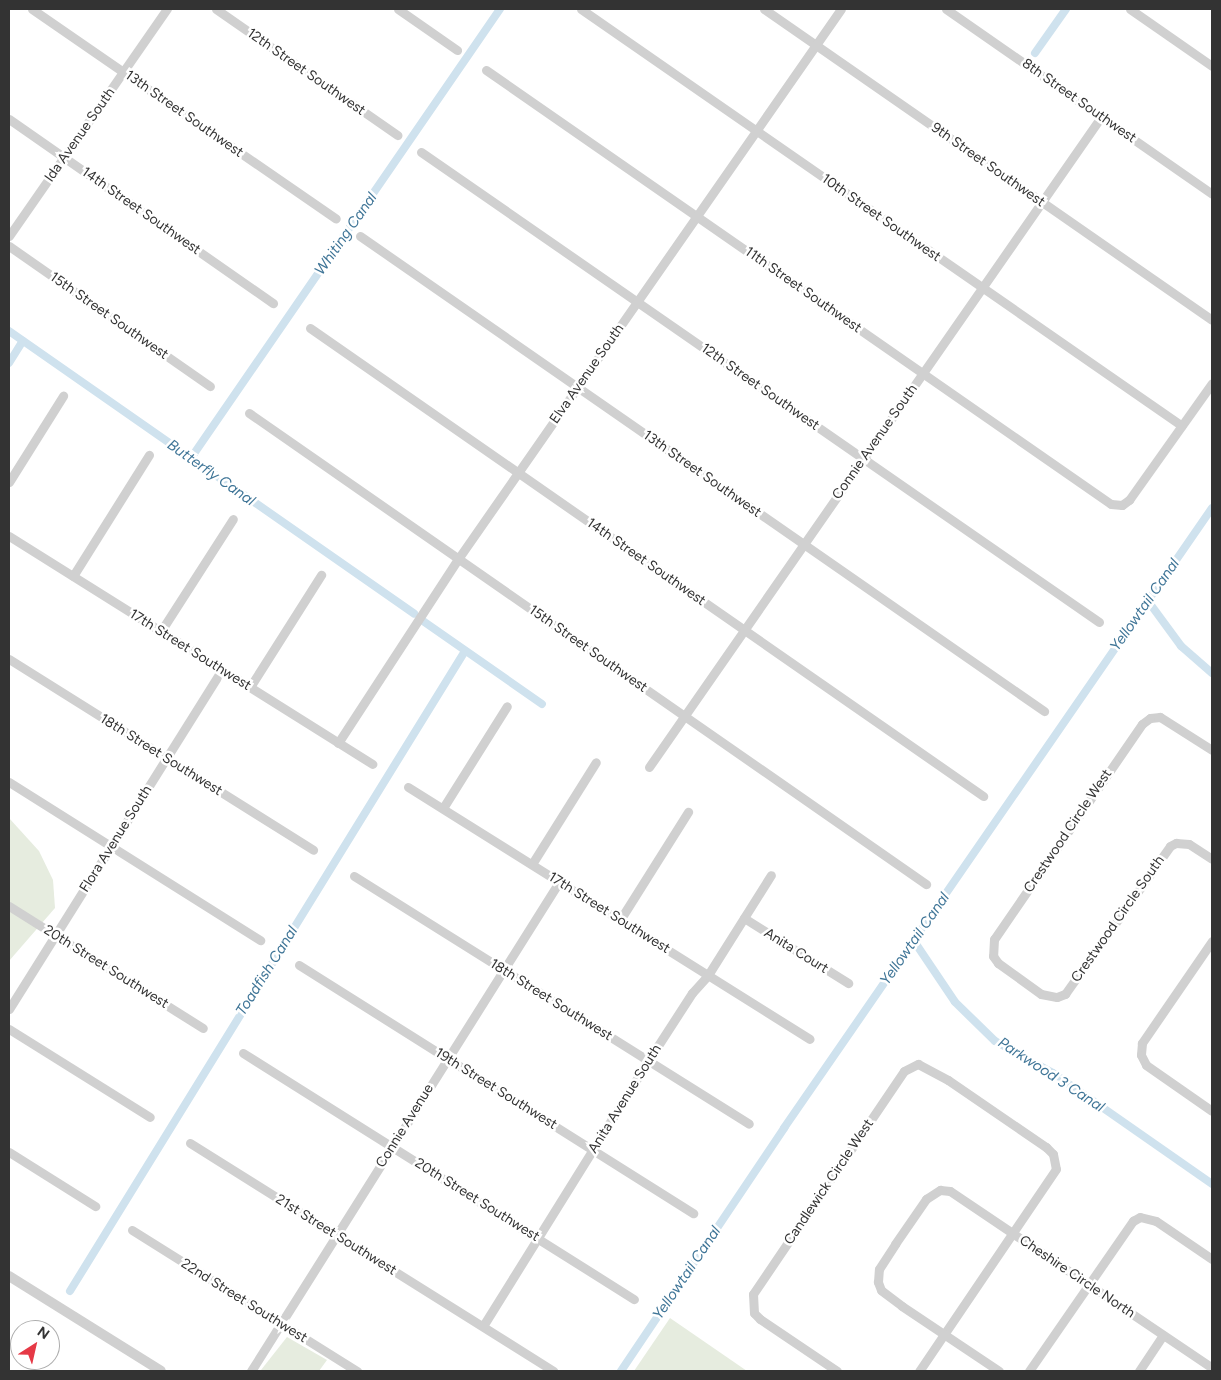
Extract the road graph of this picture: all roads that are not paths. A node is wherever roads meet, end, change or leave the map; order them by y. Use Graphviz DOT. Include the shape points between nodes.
graph roads {
  1 [pos="32,9"];
  2 [pos="167,9"];
  3 [pos="216,9"];
  4 [pos="398,9"];
  5 [pos="581,9"];
  6 [pos="764,9"];
  7 [pos="841,9"];
  8 [pos="946,9"];
  9 [pos="1130,9"];
  10 [pos="816,44"];
  11 [pos="457,50"];
  12 [pos="1212,66"];
  13 [pos="486,70"];
  14 [pos="124,72"];
  15 [pos="1101,117"];
  16 [pos="9,119"];
  17 [pos="756,130"];
  18 [pos="397,135"];
  19 [pos="421,152"];
  20 [pos="64,157"];
  21 [pos="1212,194"];
  22 [pos="1042,202"];
  23 [pos="697,216"];
  24 [pos="336,219"];
  25 [pos="9,236"];
  26 [pos="360,236"];
  27 [pos="9,246"];
  28 [pos="982,288"];
  29 [pos="637,302"];
  30 [pos="272,303"];
  31 [pos="1212,320"];
  32 [pos="310,328"];
  33 [pos="923,374"];
  34 [pos="1212,383"];
  35 [pos="210,386"];
  36 [pos="578,387"];
  37 [pos="63,396"];
  38 [pos="249,413"];
  39 [pos="1182,426"];
  40 [pos="149,456"];
  41 [pos="864,459"];
  42 [pos="518,473"];
  43 [pos="9,482"];
  44 [pos="233,519"];
  45 [pos="9,536"];
  46 [pos="804,545"];
  47 [pos="458,559"];
  48 [pos="320,575"];
  49 [pos="73,576"];
  50 [pos="1098,622"];
  51 [pos="161,631"];
  52 [pos="744,631"];
  53 [pos="9,659"];
  54 [pos="222,670"];
  55 [pos="250,687"];
  56 [pos="507,706"];
  57 [pos="1044,711"];
  58 [pos="685,716"];
  59 [pos="338,742"];
  60 [pos="1212,750"];
  61 [pos="167,758"];
  62 [pos="596,762"];
  63 [pos="372,764"];
  64 [pos="649,767"];
  65 [pos="9,782"];
  66 [pos="408,787"];
  67 [pos="983,796"];
  68 [pos="443,808"];
  69 [pos="688,812"];
  70 [pos="111,847"];
  71 [pos="313,850"];
  72 [pos="1212,860"];
  73 [pos="532,864"];
  74 [pos="772,875"];
  75 [pos="354,876"];
  76 [pos="559,882"];
  77 [pos="926,884"];
  78 [pos="9,906"];
  79 [pos="744,918"];
  80 [pos="620,920"];
  81 [pos="55,935"];
  82 [pos="260,940"];
  83 [pos="1212,941"];
  84 [pos="992,948"];
  85 [pos="299,964"];
  86 [pos="504,970"];
  87 [pos="708,975"];
  88 [pos="848,983"];
  89 [pos="9,1009"];
  90 [pos="203,1028"];
  91 [pos="9,1029"];
  92 [pos="809,1039"];
  93 [pos="243,1053"];
  94 [pos="448,1059"];
  95 [pos="648,1062"];
  96 [pos="1211,1107"];
  97 [pos="150,1118"];
  98 [pos="749,1124"];
  99 [pos="190,1143"];
  100 [pos="393,1146"];
  101 [pos="594,1150"];
  102 [pos="9,1152"];
  103 [pos="95,1206"];
  104 [pos="693,1213"];
  105 [pos="132,1230"];
  106 [pos="1012,1234"];
  107 [pos="336,1235"];
  108 [pos="538,1238"];
  109 [pos="1212,1259"];
  110 [pos="9,1276"];
  111 [pos="1088,1284"];
  112 [pos="634,1298"];
  113 [pos="281,1323"];
  114 [pos="483,1326"];
  115 [pos="944,1334"];
  116 [pos="1163,1335"];
  117 [pos="538,1368"];
  118 [pos="1212,1368"];
  119 [pos="161,1371"];
  120 [pos="251,1371"];
  121 [pos="357,1371"];
  122 [pos="553,1371"];
  123 [pos="837,1371"];
  124 [pos="920,1371"];
  125 [pos="999,1371"];
  126 [pos="1028,1371"];
  127 [pos="1139,1371"];
  1 -- 14 [label="street, 13th Street Southwest"];
  2 -- 14 [label="street, Ida Avenue South"];
  3 -- 18 [label="street, 12th Street Southwest"];
  4 -- 11 [label="street"];
  5 -- 17 [label="street, 10th Street Southwest"];
  6 -- 10 [label="street, 9th Street Southwest"];
  7 -- 10 [label="street, Elva Avenue South"];
  8 -- 15 [label="street, 8th Street Southwest"];
  9 -- 12 [label="street"];
  10 -- 17 [label="street, Elva Avenue South"];
  10 -- 22 [label="street, 9th Street Southwest"];
  13 -- 23 [label="street, 11th Street Southwest"];
  14 -- 20 [label="street, Ida Avenue South"];
  14 -- 24 [label="street, 13th Street Southwest"];
  15 -- 21 [label="street, 8th Street Southwest"];
  15 -- 22 [label="street, Connie Avenue South"];
  16 -- 20 [label="street, 14th Street Southwest"];
  17 -- 23 [label="street, Elva Avenue South"];
  17 -- 28 [label="street, 10th Street Southwest"];
  19 -- 29 [label="street, 12th Street Southwest"];
  20 -- 25 [label="street, Ida Avenue South"];
  20 -- 30 [label="street, 14th Street Southwest"];
  22 -- 28 [label="street, Connie Avenue South"];
  22 -- 31 [label="street, 9th Street Southwest"];
  23 -- 29 [label="street, Elva Avenue South"];
  23 -- 33 [label="street, 11th Street Southwest"];
  26 -- 36 [label="street, 13th Street Southwest"];
  27 -- 35 [label="street, 15th Street Southwest"];
  28 -- 33 [label="street, Connie Avenue South"];
  28 -- 39 [label="street, 10th Street Southwest"];
  29 -- 36 [label="street, Elva Avenue South"];
  29 -- 41 [label="street, 12th Street Southwest"];
  32 -- 42 [label="street, 14th Street Southwest"];
  33 -- 39 [label="street, 11th Street Southwest" via="1105,500 1122,505 1140,487"];
  33 -- 41 [label="street, Connie Avenue South"];
  34 -- 39 [label="street"];
  36 -- 42 [label="street, Elva Avenue South"];
  36 -- 46 [label="street, 13th Street Southwest"];
  37 -- 43 [label="street"];
  38 -- 47 [label="street, 15th Street Southwest"];
  40 -- 49 [label="street"];
  41 -- 46 [label="street, Connie Avenue South"];
  41 -- 50 [label="street, 12th Street Southwest"];
  42 -- 47 [label="street, Elva Avenue South"];
  42 -- 52 [label="street, 14th Street Southwest"];
  44 -- 51 [label="street"];
  45 -- 49 [label="street, 17th Street Southwest"];
  46 -- 52 [label="street, Connie Avenue South"];
  46 -- 57 [label="street, 13th Street Southwest"];
  47 -- 58 [label="street, 15th Street Southwest"];
  47 -- 59 [label="street, Elva Avenue South"];
  48 -- 55 [label="street"];
  49 -- 51 [label="street, 17th Street Southwest"];
  51 -- 54 [label="street, 17th Street Southwest"];
  52 -- 58 [label="street, Connie Avenue South"];
  52 -- 67 [label="street, 14th Street Southwest"];
  53 -- 61 [label="street, 18th Street Southwest"];
  54 -- 55 [label="street, 17th Street Southwest"];
  54 -- 61 [label="street, Flora Avenue South"];
  55 -- 59 [label="street, 17th Street Southwest"];
  56 -- 68 [label="street"];
  58 -- 64 [label="street, Connie Avenue South"];
  58 -- 77 [label="street, 15th Street Southwest"];
  59 -- 63 [label="street, 17th Street Southwest"];
  60 -- 84 [label="street, Crestwood Circle West" via="1170,721 1150,718 1125,748 994,939"];
  61 -- 70 [label="street, Flora Avenue South"];
  61 -- 71 [label="street, 18th Street Southwest"];
  62 -- 73 [label="street"];
  65 -- 70 [label="street"];
  66 -- 68 [label="street, 17th Street Southwest"];
  68 -- 73 [label="street, 17th Street Southwest"];
  69 -- 80 [label="street"];
  70 -- 81 [label="street, Flora Avenue South"];
  70 -- 82 [label="street"];
  72 -- 84 [label="street, Crestwood Circle South" via="1189,844 1176,842 1159,860 1065,994 1057,997 1041,994 998,963"];
  73 -- 76 [label="street, 17th Street Southwest"];
  74 -- 79 [label="street, Anita Avenue South"];
  75 -- 86 [label="street, 18th Street Southwest"];
  76 -- 80 [label="street, 17th Street Southwest"];
  76 -- 86 [label="street, Connie Avenue"];
  78 -- 81 [label="street, 20th Street Southwest"];
  79 -- 87 [label="street, Anita Avenue South"];
  79 -- 88 [label="street, Anita Court"];
  80 -- 87 [label="street, 17th Street Southwest"];
  81 -- 89 [label="street, Flora Avenue South"];
  81 -- 90 [label="street, 20th Street Southwest"];
  83 -- 96 [label="street" via="1142,1043 1146,1065"];
  85 -- 94 [label="street, 19th Street Southwest"];
  86 -- 94 [label="street, Connie Avenue"];
  86 -- 95 [label="street, 18th Street Southwest"];
  87 -- 92 [label="street, 17th Street Southwest"];
  87 -- 95 [label="street, Anita Avenue South" via="692,993"];
  91 -- 97 [label="street"];
  93 -- 100 [label="street, 20th Street Southwest"];
  94 -- 100 [label="street, Connie Avenue"];
  94 -- 101 [label="street, 19th Street Southwest"];
  95 -- 98 [label="street, 18th Street Southwest"];
  95 -- 101 [label="street, Anita Avenue South"];
  99 -- 107 [label="street, 21st Street Southwest"];
  100 -- 107 [label="street, Connie Avenue"];
  100 -- 108 [label="street, 20th Street Southwest"];
  101 -- 104 [label="street, 19th Street Southwest"];
  101 -- 108 [label="street, Anita Avenue South"];
  102 -- 103 [label="street"];
  105 -- 113 [label="street, 22nd Street Southwest"];
  106 -- 111 [label="street, Cheshire Circle North"];
  106 -- 115 [label="street"];
  106 -- 115 [label="street, Cheshire Circle North" via="950,1191 940,1190 926,1199 895,1244 879,1269 881,1290"];
  106 -- 123 [label="street, Candlewick Circle West" via="1056,1169 1055,1161 1046,1147 948,1080 926,1066 911,1066 904,1071 775,1261 751,1302 760,1319"];
  107 -- 113 [label="street, Connie Avenue"];
  107 -- 114 [label="street, 21st Street Southwest"];
  108 -- 112 [label="street, 20th Street Southwest"];
  108 -- 114 [label="street, Anita Avenue South"];
  109 -- 111 [label="street" via="1151,1219 1140,1217 1133,1220"];
  110 -- 119 [label="street"];
  111 -- 116 [label="street, Cheshire Circle North"];
  111 -- 126 [label="street"];
  113 -- 120 [label="street, Connie Avenue"];
  113 -- 121 [label="street, 22nd Street Southwest"];
  114 -- 117 [label="street, 21st Street Southwest"];
  115 -- 124 [label="street"];
  115 -- 125 [label="street"];
  116 -- 118 [label="street, Cheshire Circle North"];
  116 -- 127 [label="street"];
  117 -- 122 [label="street"];
}
